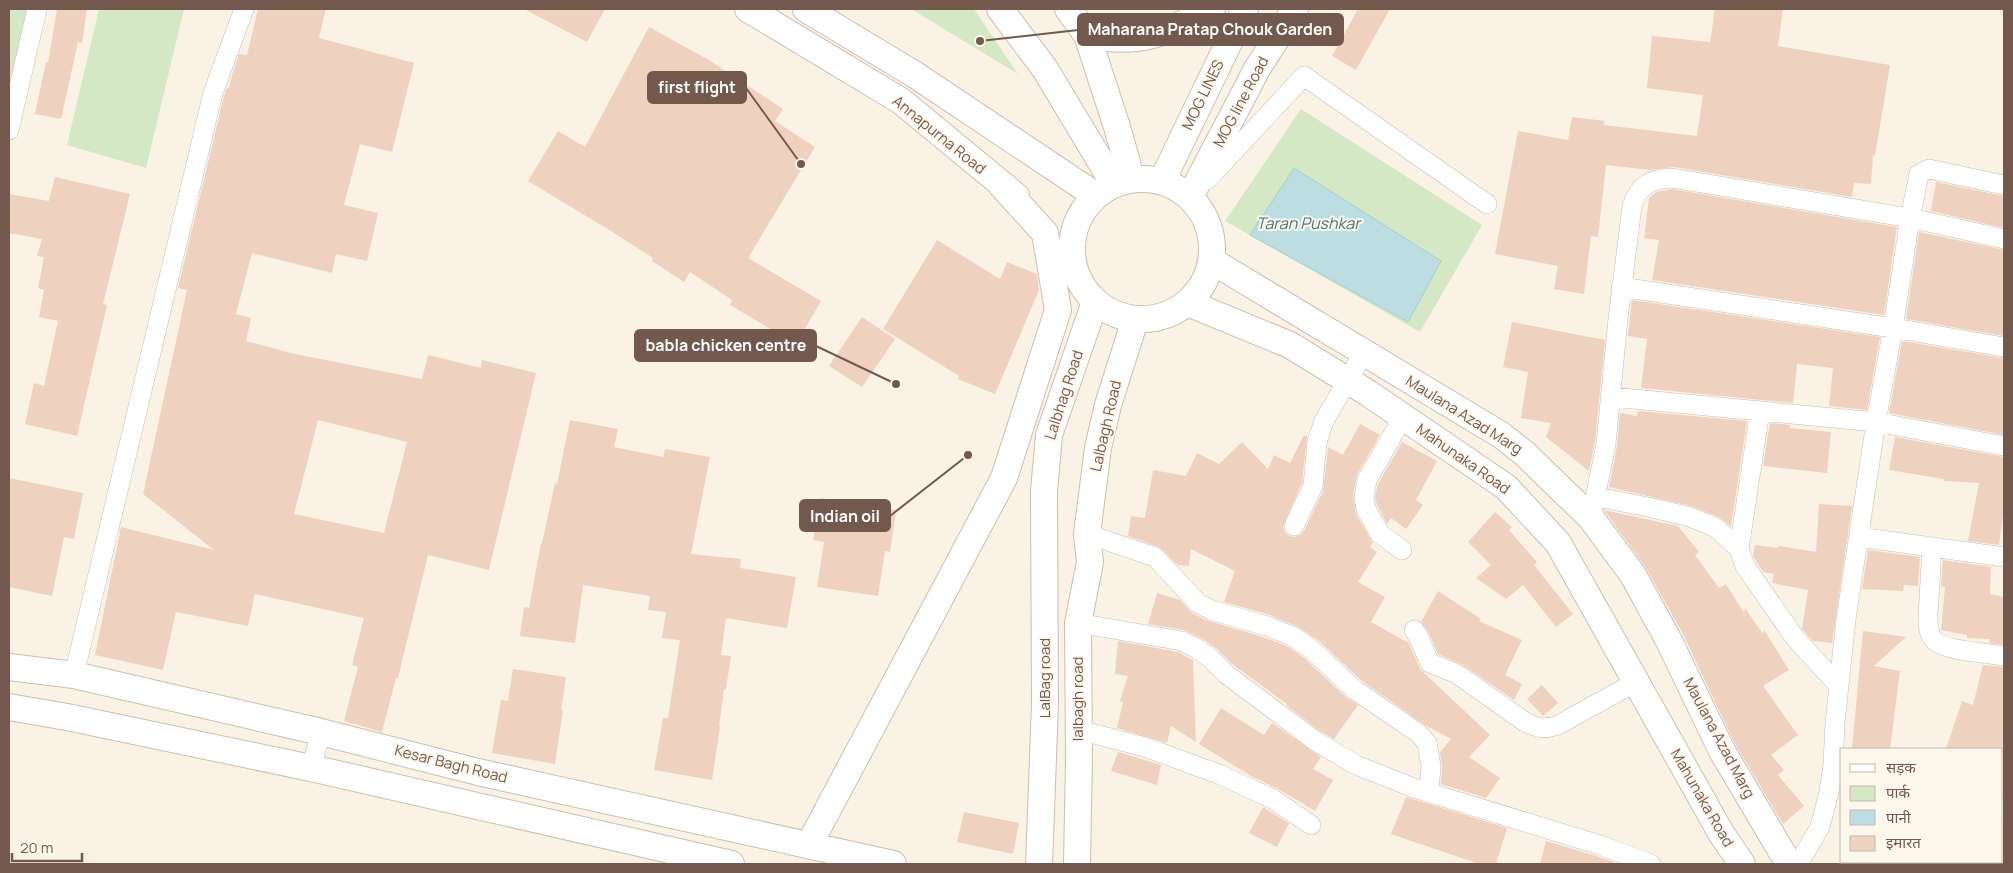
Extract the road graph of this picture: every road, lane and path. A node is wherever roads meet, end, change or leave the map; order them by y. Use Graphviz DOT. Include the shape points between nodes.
graph roads {
  1 [pos="37,9"];
  2 [pos="244,9"];
  3 [pos="748,9"];
  4 [pos="806,9"];
  5 [pos="1000,9"];
  6 [pos="1068,9"];
  7 [pos="1212,9"];
  8 [pos="1245,9"];
  9 [pos="1295,9"];
  10 [pos="1087,35"];
  11 [pos="9,130"];
  12 [pos="1162,181"];
  13 [pos="2004,185"];
  14 [pos="1002,186"];
  15 [pos="1113,186"];
  16 [pos="1190,197"];
  17 [pos="1487,204"];
  18 [pos="1910,218"];
  19 [pos="1073,238"];
  20 [pos="2004,239"];
  21 [pos="1212,261"];
  22 [pos="1622,287"];
  23 [pos="1095,302"];
  24 [pos="1188,303"];
  25 [pos="1136,320"];
  26 [pos="1893,328"];
  27 [pos="2004,347"];
  28 [pos="1364,352"];
  29 [pos="1347,380"];
  30 [pos="1612,397"];
  31 [pos="1760,412"];
  32 [pos="1403,417"];
  33 [pos="1876,422"];
  34 [pos="1049,435"];
  35 [pos="2004,446"];
  36 [pos="1004,478"];
  37 [pos="1044,491"];
  38 [pos="1594,508"];
  39 [pos="1294,526"];
  40 [pos="1087,534"];
  41 [pos="1858,538"];
  42 [pos="1932,547"];
  43 [pos="1739,549"];
  44 [pos="1402,550"];
  45 [pos="2004,557"];
  46 [pos="1078,622"];
  47 [pos="1414,630"];
  48 [pos="2004,656"];
  49 [pos="9,667"];
  50 [pos="74,675"];
  51 [pos="1636,682"];
  52 [pos="1839,686"];
  53 [pos="9,707"];
  54 [pos="1079,730"];
  55 [pos="321,732"];
  56 [pos="311,768"];
  57 [pos="1836,781"];
  58 [pos="1429,793"];
  59 [pos="1311,825"];
  60 [pos="808,845"];
  61 [pos="731,864"];
  62 [pos="893,864"];
  63 [pos="1038,864"];
  64 [pos="1077,864"];
  65 [pos="1652,864"];
  66 [pos="1742,864"];
  67 [pos="1790,864"];
  68 [pos="1798,864"];
  1 -- 11 [label="street"];
  2 -- 50 [label="street" via="214,93"];
  3 -- 14 [label="main road, Annapurna Road" via="901,101"];
  4 -- 15 [label="main road"];
  5 -- 15 [label="main road" via="1045,69"];
  6 -- 10 [label="main road"];
  7 -- 10 [label="main road" via="1156,35 1110,40"];
  8 -- 12 [label="main road, MOG LINES"];
  9 -- 16 [label="main road, MOG line Road" via="1257,69"];
  10 -- 15 [label="main road" via="1117,127"];
  12 -- 15 [label="main road" via="1146,178"];
  12 -- 16 [label="main road"];
  13 -- 18 [label="street" via="1929,169 1919,174"];
  14 -- 19 [label="main road, Annapurna Road"];
  14 -- 36 [label="main road" via="1045,233 1058,310"];
  15 -- 19 [label="main road" via="1078,222"];
  16 -- 17 [label="street" via="1304,76"];
  16 -- 21 [label="main road" via="1205,216 1212,238"];
  18 -- 20 [label="street"];
  18 -- 22 [label="street" via="1672,178 1661,179 1648,183 1637,192 1632,206"];
  18 -- 26 [label="street"];
  19 -- 23 [label="main road" via="1075,269"];
  21 -- 24 [label="main road" via="1204,284"];
  21 -- 28 [label="main road, Maulana Azad Marg"];
  22 -- 26 [label="street"];
  22 -- 30 [label="street"];
  23 -- 25 [label="main road" via="1114,314"];
  23 -- 34 [label="main road, Lalbhag Road"];
  24 -- 25 [label="main road" via="1154,319"];
  24 -- 29 [label="main road, Mahunaka Road" via="1290,345"];
  25 -- 40 [label="main road, Lalbagh Road" via="1108,405 1098,448"];
  26 -- 27 [label="street"];
  26 -- 33 [label="street"];
  28 -- 29 [label="street"];
  28 -- 38 [label="main road, Maulana Azad Marg" via="1501,435"];
  29 -- 32 [label="main road, Mahunaka Road"];
  29 -- 39 [label="street" via="1324,421 1317,442 1313,486"];
  30 -- 31 [label="street"];
  30 -- 38 [label="street"];
  31 -- 33 [label="street"];
  31 -- 43 [label="street"];
  32 -- 44 [label="street" via="1367,480 1364,498 1366,510 1380,534"];
  32 -- 51 [label="main road, Mahunaka Road" via="1506,487 1558,543"];
  33 -- 35 [label="street"];
  33 -- 41 [label="street"];
  34 -- 36 [label="main road"];
  34 -- 37 [label="main road, Lalbhag Road"];
  36 -- 60 [label="main road"];
  37 -- 63 [label="main road, LalBag road" via="1045,704"];
  38 -- 43 [label="street" via="1648,506 1687,516 1715,527"];
  38 -- 67 [label="main road, Maulana Azad Marg" via="1669,641 1722,752"];
  40 -- 46 [label="main road, lalbagh road" via="1090,562"];
  40 -- 58 [label="street" via="1155,557 1198,603 1211,610 1267,626 1310,648 1356,690 1427,743 1431,766"];
  41 -- 42 [label="street"];
  41 -- 52 [label="street"];
  42 -- 45 [label="street"];
  42 -- 48 [label="street" via="1928,627 1932,638 1949,647"];
  43 -- 52 [label="street" via="1745,566 1795,638"];
  46 -- 54 [label="main road, lalbagh road"];
  46 -- 58 [label="street" via="1182,641 1211,659 1226,674 1332,752 1356,766"];
  47 -- 51 [label="street" via="1424,644 1430,663 1457,674 1536,728 1548,729 1558,725"];
  49 -- 50 [label="main road, Kesar Bagh Road"];
  50 -- 55 [label="main road, Kesar Bagh Road"];
  51 -- 66 [label="main road, Mahunaka Road" via="1721,833"];
  52 -- 57 [label="street"];
  53 -- 56 [label="main road"];
  54 -- 59 [label="street" via="1145,747 1221,775 1273,799"];
  54 -- 64 [label="main road, lalbagh road"];
  55 -- 56 [label="street"];
  55 -- 60 [label="main road, Kesar Bagh Road" via="478,772"];
  56 -- 61 [label="main road"];
  57 -- 68 [label="street" via="1820,827"];
  58 -- 65 [label="street"];
  60 -- 62 [label="main road, Kesar Bagh Road"];
}
